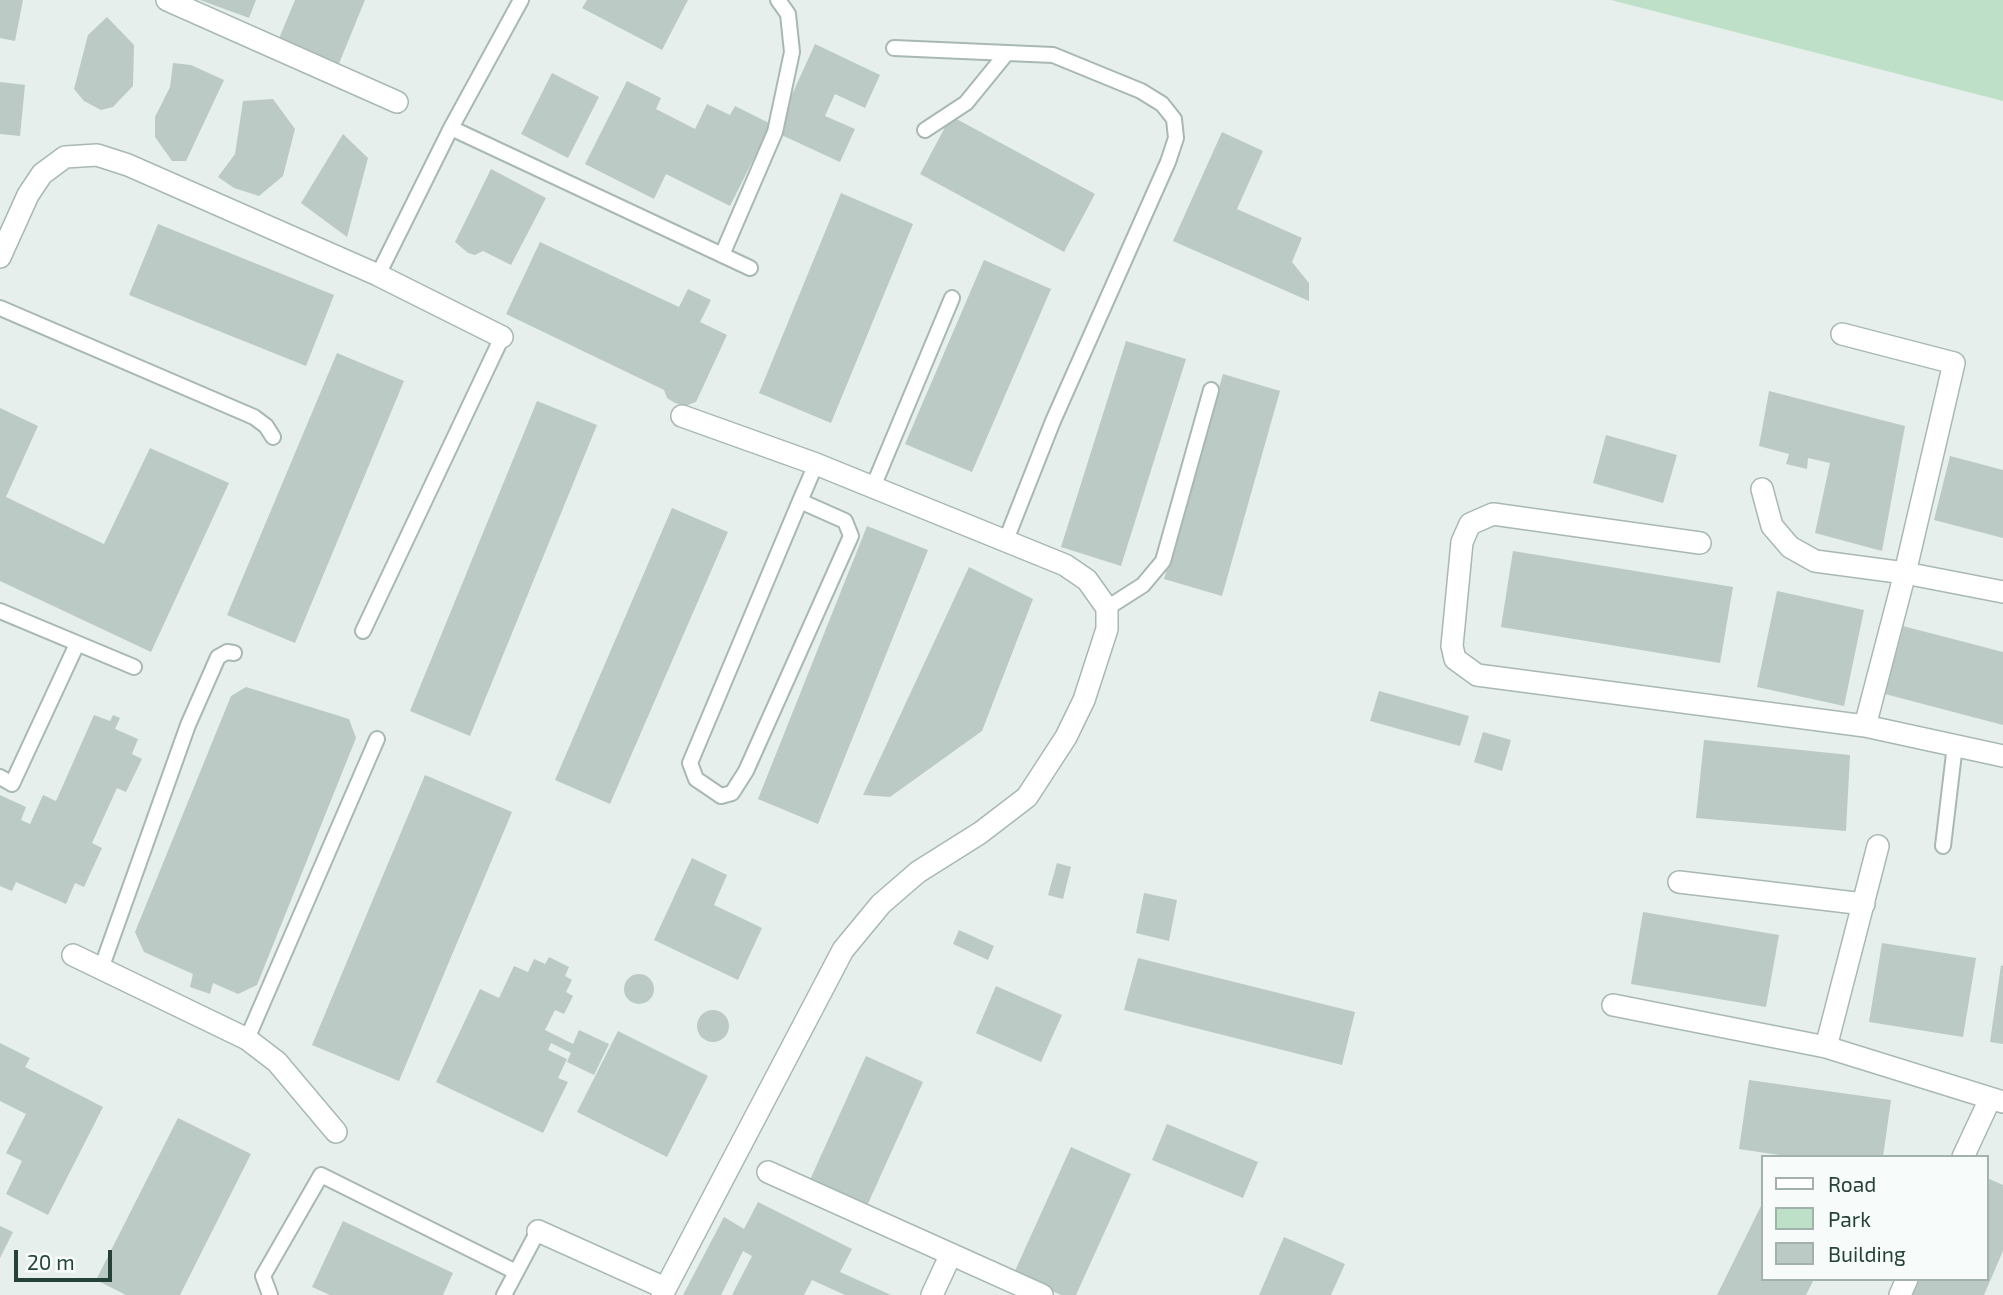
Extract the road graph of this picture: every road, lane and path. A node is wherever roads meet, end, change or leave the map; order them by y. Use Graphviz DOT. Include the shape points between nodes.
graph roads {
  1 [pos="167,0"];
  2 [pos="521,0"];
  3 [pos="778,0"];
  4 [pos="894,48"];
  5 [pos="1006,54"];
  6 [pos="397,102"];
  7 [pos="452,128"];
  8 [pos="925,130"];
  9 [pos="722,255"];
  10 [pos="0,257"];
  11 [pos="750,268"];
  12 [pos="378,275"];
  13 [pos="952,298"];
  14 [pos="0,307"];
  15 [pos="1842,334"];
  16 [pos="502,337"];
  17 [pos="1211,390"];
  18 [pos="682,416"];
  19 [pos="273,437"];
  20 [pos="816,464"];
  21 [pos="873,487"];
  22 [pos="1762,489"];
  23 [pos="800,501"];
  24 [pos="1006,540"];
  25 [pos="1700,543"];
  26 [pos="1905,573"];
  27 [pos="2003,592"];
  28 [pos="1107,608"];
  29 [pos="0,611"];
  30 [pos="363,631"];
  31 [pos="77,643"];
  32 [pos="234,653"];
  33 [pos="134,667"];
  34 [pos="1865,726"];
  35 [pos="377,739"];
  36 [pos="1955,746"];
  37 [pos="2003,755"];
  38 [pos="0,778"];
  39 [pos="1878,846"];
  40 [pos="1942,846"];
  41 [pos="1679,882"];
  42 [pos="1864,904"];
  43 [pos="73,955"];
  44 [pos="101,969"];
  45 [pos="1613,1005"];
  46 [pos="247,1039"];
  47 [pos="1826,1046"];
  48 [pos="1996,1100"];
  49 [pos="336,1132"];
  50 [pos="1964,1155"];
  51 [pos="768,1172"];
  52 [pos="538,1231"];
  53 [pos="950,1254"];
  54 [pos="516,1272"];
  55 [pos="663,1291"];
  56 [pos="270,1295"];
  57 [pos="503,1295"];
  58 [pos="932,1295"];
  59 [pos="1042,1295"];
  1 -- 6 [label="street"];
  2 -- 7 [label="lane"];
  3 -- 9 [label="lane" via="788,14 792,52 775,132"];
  4 -- 5 [label="lane"];
  5 -- 8 [label="lane" via="966,103"];
  5 -- 24 [label="lane" via="1053,55 1141,91 1162,104 1174,119 1176,138"];
  7 -- 9 [label="lane"];
  7 -- 12 [label="lane"];
  9 -- 11 [label="lane"];
  10 -- 12 [label="street" via="42,174 65,157 97,155"];
  12 -- 16 [label="street"];
  13 -- 21 [label="lane"];
  14 -- 19 [label="lane" via="254,417"];
  15 -- 26 [label="street" via="1954,363"];
  16 -- 30 [label="lane"];
  17 -- 28 [label="lane" via="1163,561 1143,585"];
  18 -- 20 [label="street"];
  20 -- 21 [label="street"];
  20 -- 23 [label="lane"];
  21 -- 24 [label="street"];
  22 -- 26 [label="street" via="1772,526 1790,547 1815,561"];
  23 -- 23 [label="lane" via="845,521 851,536 746,771 732,793 721,796 696,779 690,763"];
  24 -- 28 [label="street" via="1065,565 1087,580"];
  25 -- 34 [label="street" via="1493,514 1470,524 1462,542 1452,646 1455,659 1477,675"];
  26 -- 27 [label="street"];
  26 -- 34 [label="street"];
  28 -- 55 [label="street" via="1107,629 1084,700 1027,797 918,872 881,904 843,950"];
  29 -- 31 [label="lane"];
  31 -- 33 [label="lane"];
  31 -- 38 [label="lane" via="12,784"];
  32 -- 44 [label="lane" via="218,657 188,725"];
  34 -- 36 [label="street"];
  35 -- 46 [label="lane"];
  36 -- 37 [label="street"];
  36 -- 40 [label="lane"];
  39 -- 42 [label="street"];
  41 -- 42 [label="street"];
  42 -- 47 [label="street"];
  43 -- 44 [label="street"];
  44 -- 46 [label="street"];
  45 -- 47 [label="street"];
  46 -- 49 [label="street" via="277,1062"];
  47 -- 48 [label="street"];
  48 -- 50 [label="street"];
  51 -- 53 [label="street"];
  52 -- 54 [label="lane"];
  52 -- 55 [label="street"];
  53 -- 58 [label="street"];
  53 -- 59 [label="street"];
  54 -- 56 [label="lane" via="321,1175 263,1276"];
  54 -- 57 [label="lane"];
}
